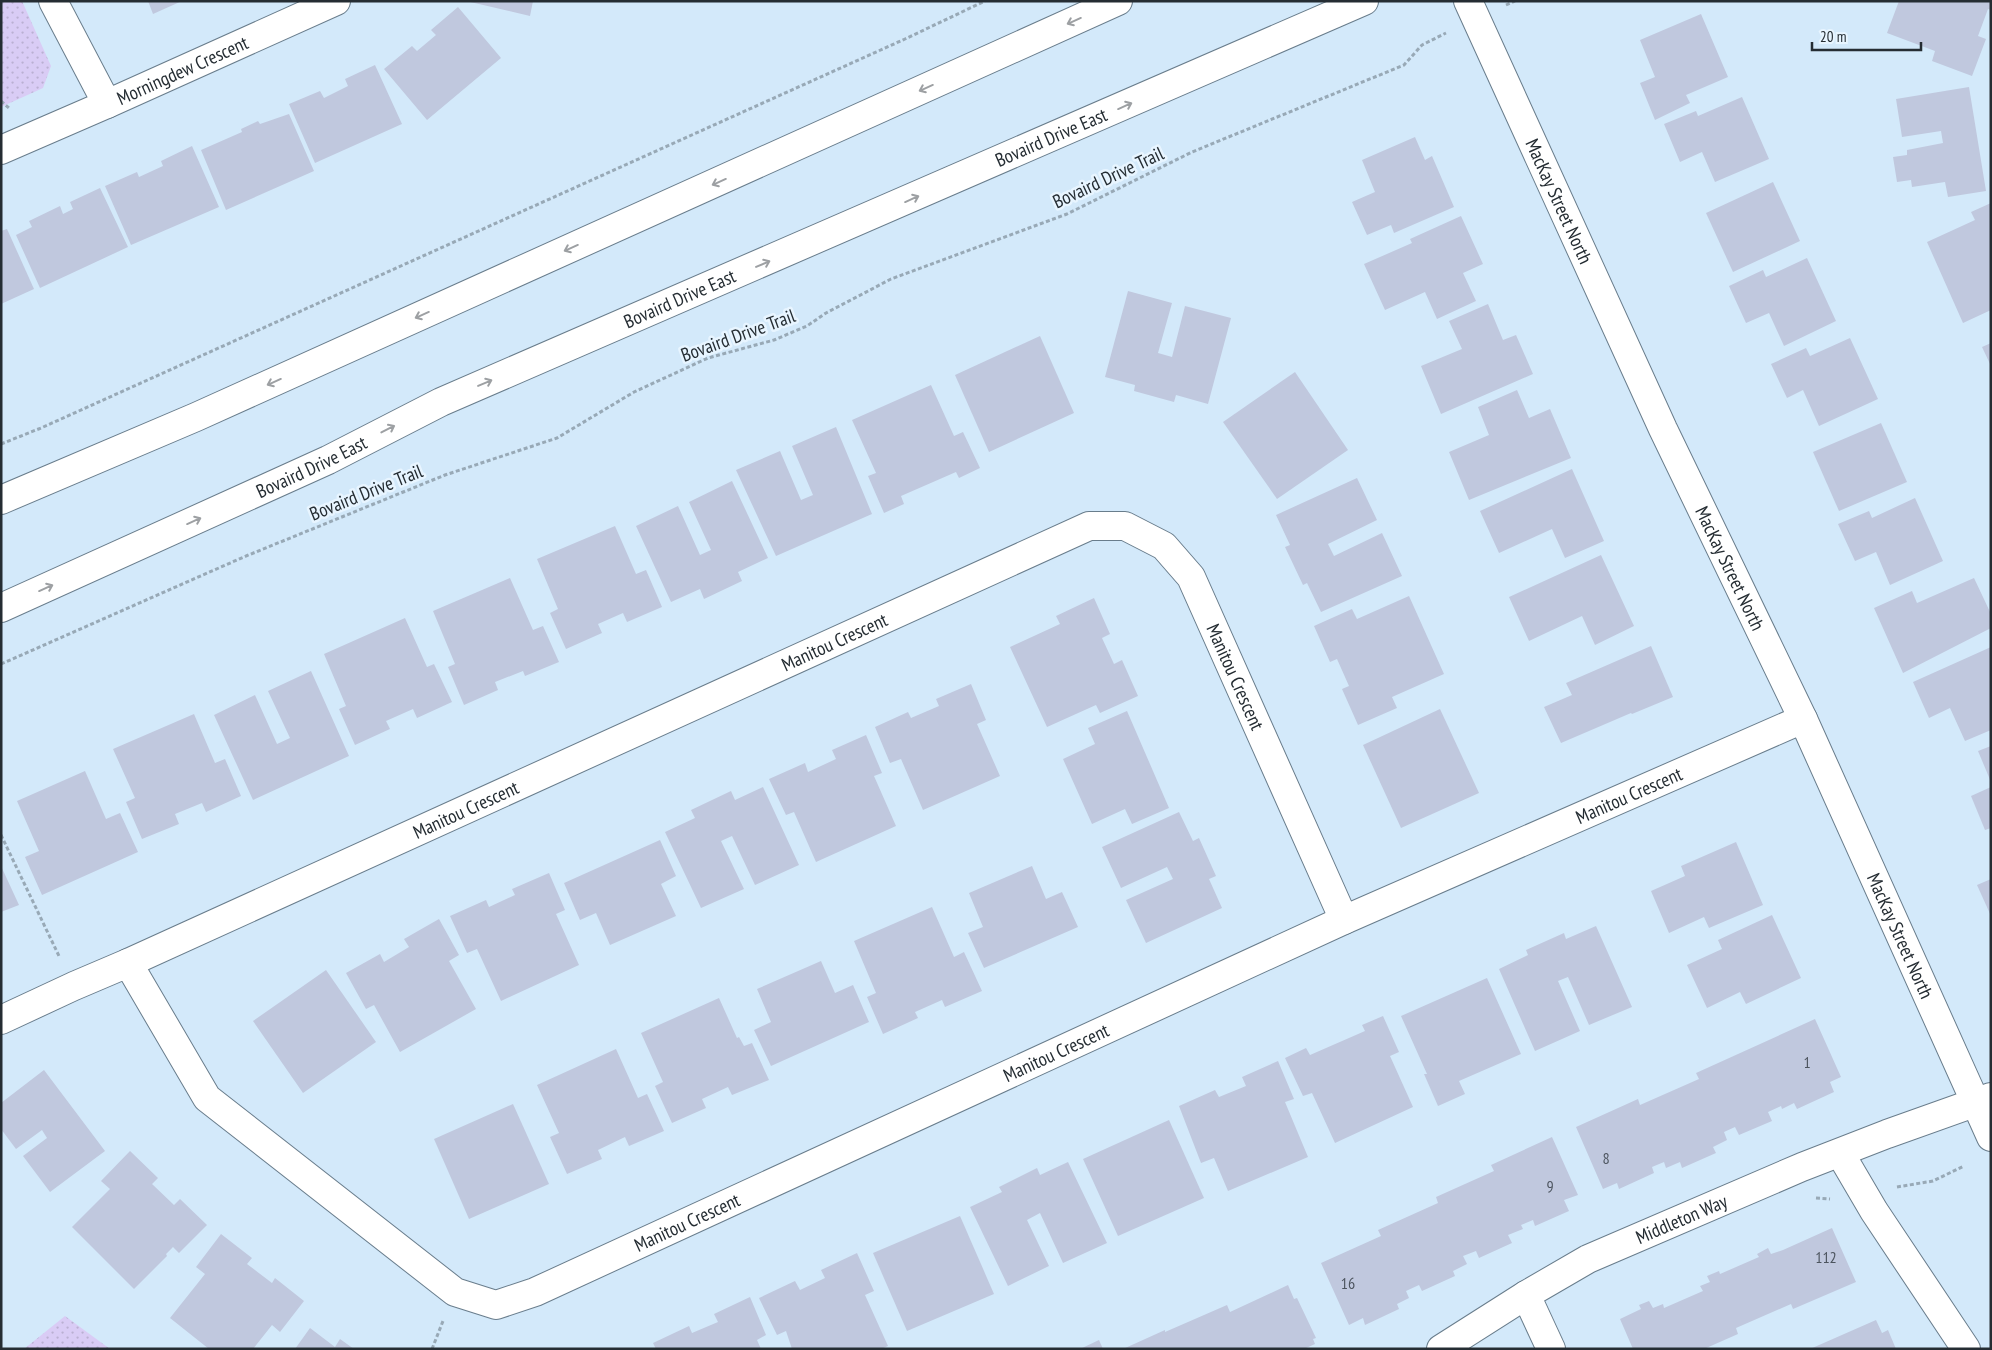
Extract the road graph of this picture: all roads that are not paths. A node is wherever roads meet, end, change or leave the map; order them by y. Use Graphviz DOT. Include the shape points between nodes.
graph roads {
  1 [pos="53,1"];
  2 [pos="336,1"];
  3 [pos="1118,1"];
  4 [pos="1364,1"];
  5 [pos="1468,1"];
  6 [pos="107,104"];
  7 [pos="1,150"];
  8 [pos="1,500"];
  9 [pos="1,608"];
  10 [pos="1803,719"];
  11 [pos="1344,920"];
  12 [pos="128,963"];
  13 [pos="1,1020"];
  14 [pos="1983,1100"];
  15 [pos="1991,1137"];
  16 [pos="1840,1153"];
  17 [pos="1526,1295"];
  18 [pos="1441,1349"];
  19 [pos="1551,1349"];
  20 [pos="1966,1349"];
  1 -- 6 [label="street, Morningdew Crescent"];
  2 -- 6 [label="street, Morningdew Crescent"];
  3 -- 8 [label="street, one-way" via="206,413"];
  9 -- 4 [label="street, Bovaird Drive East, one-way" via="328,460 440,402"];
  5 -- 10 [label="street, MacKay Street North" via="1663,429"];
  6 -- 7 [label="street"];
  10 -- 11 [label="street, Manitou Crescent"];
  10 -- 14 [label="street, MacKay Street North"];
  11 -- 12 [label="street, Manitou Crescent" via="535,1292 496,1305 455,1292 207,1098"];
  11 -- 12 [label="street, Manitou Crescent" via="1191,577 1164,546 1125,526 1089,526"];
  12 -- 13 [label="street, Manitou Crescent"];
  14 -- 15 [label="street, MacKay Street North"];
  14 -- 16 [label="street, Middleton Way"];
  16 -- 17 [label="street, Middleton Way" via="1588,1259"];
  16 -- 20 [label="street" via="1874,1211"];
  17 -- 18 [label="street, Middleton Way"];
  17 -- 19 [label="street"];
}
